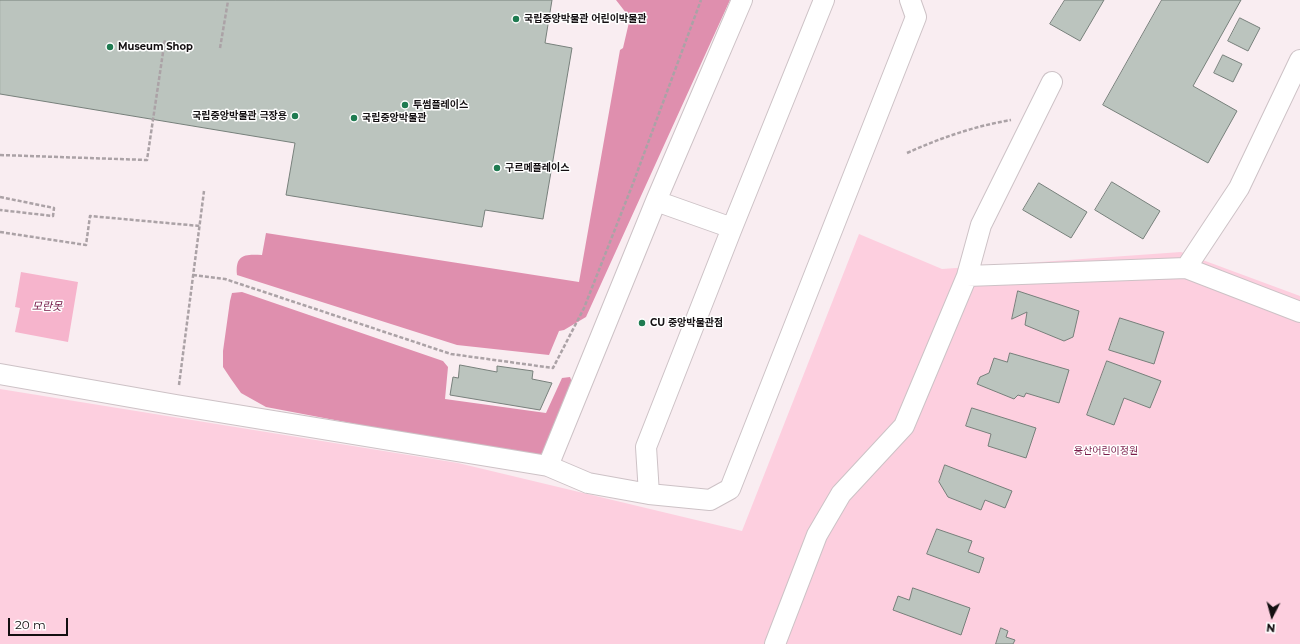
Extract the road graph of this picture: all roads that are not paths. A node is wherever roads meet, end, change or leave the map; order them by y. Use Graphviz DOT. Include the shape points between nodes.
graph roads {
  1 [pos="742,0"];
  2 [pos="824,0"];
  3 [pos="910,0"];
  4 [pos="1300,60"];
  5 [pos="1052,82"];
  6 [pos="656,201"];
  7 [pos="732,228"];
  8 [pos="1186,268"];
  9 [pos="967,276"];
  10 [pos="1300,312"];
  11 [pos="0,374"];
  12 [pos="548,466"];
  13 [pos="649,494"];
  14 [pos="775,644"];
  1 -- 6 [label="lane"];
  2 -- 7 [label="lane"];
  3 -- 13 [label="lane" via="916,17 730,489 710,500"];
  4 -- 8 [label="lane" via="1239,188"];
  5 -- 9 [label="lane" via="981,225"];
  6 -- 7 [label="lane"];
  6 -- 12 [label="lane"];
  7 -- 13 [label="lane" via="646,447"];
  8 -- 9 [label="lane"];
  8 -- 10 [label="lane"];
  9 -- 14 [label="lane" via="904,426 841,494 817,535"];
  11 -- 12 [label="lane"];
  12 -- 13 [label="lane" via="588,483"];
}
